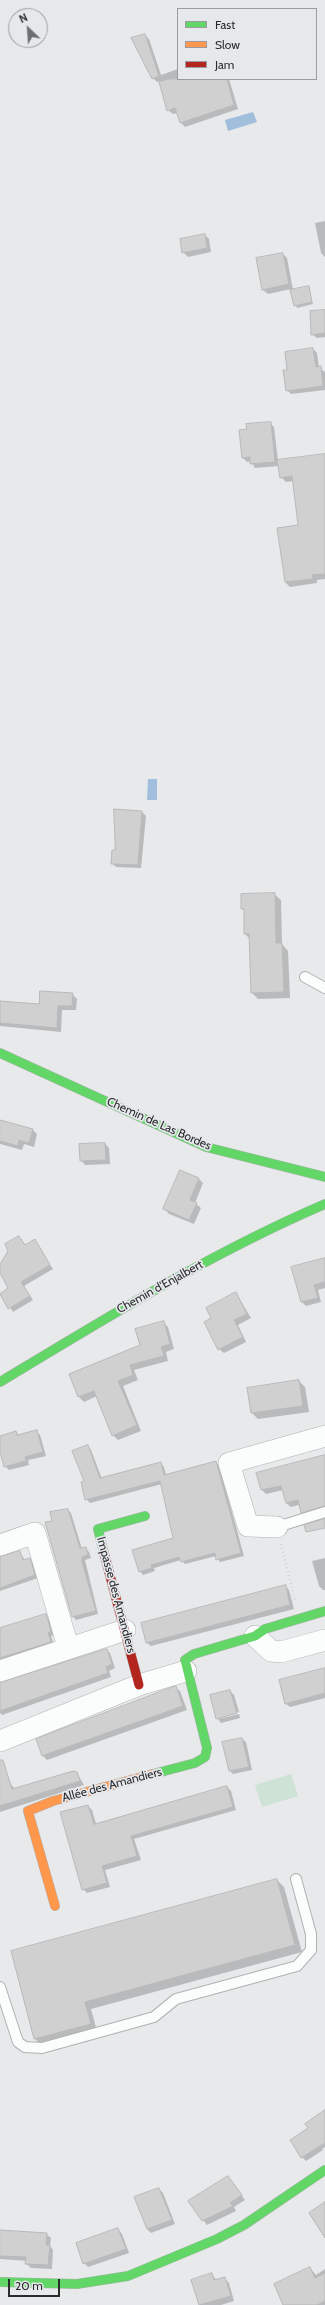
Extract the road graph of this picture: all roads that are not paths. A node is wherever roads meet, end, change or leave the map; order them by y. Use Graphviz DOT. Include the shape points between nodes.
graph roads {
  1 [pos="305,977"];
  2 [pos="325,988"];
  3 [pos="0,1053"];
  4 [pos="325,1177"];
  5 [pos="325,1204"];
  6 [pos="0,1382"];
  7 [pos="325,1436"];
  8 [pos="325,1512"];
  9 [pos="145,1516"];
  10 [pos="277,1528"];
  11 [pos="0,1545"];
  12 [pos="325,1611"];
  13 [pos="125,1630"];
  14 [pos="255,1636"];
  15 [pos="325,1640"];
  16 [pos="68,1647"];
  17 [pos="0,1671"];
  18 [pos="186,1671"];
  19 [pos="139,1686"];
  20 [pos="0,1741"];
  21 [pos="296,1880"];
  22 [pos="55,1906"];
  23 [pos="0,1987"];
  24 [pos="325,2170"];
  25 [pos="0,2282"];
  1 -- 2 [label="lane"];
  3 -- 4 [label="street, Chemin de Las Bordes" via="206,1147"];
  5 -- 6 [label="street, Chemin d'Enjalbert" via="215,1256 145,1294"];
  7 -- 10 [label="street" via="229,1462 248,1526"];
  8 -- 10 [label="lane"];
  9 -- 13 [label="street, Impasse des Amandiers" via="98,1529"];
  11 -- 16 [label="street" via="34,1533"];
  12 -- 14 [label="street" via="266,1629"];
  13 -- 16 [label="street"];
  13 -- 19 [label="street, Impasse des Amandiers"];
  14 -- 15 [label="street" via="271,1651 281,1652"];
  14 -- 18 [label="street" via="194,1654 184,1660"];
  16 -- 17 [label="street"];
  18 -- 19 [label="street"];
  18 -- 22 [label="street, Allée des Amandiers" via="207,1748 205,1757 195,1763 53,1801 28,1811"];
  19 -- 20 [label="street"];
  21 -- 23 [label="lane" via="311,1934 311,1950 297,1966 176,1999 154,2017 42,2048 25,2047 18,2042"];
  24 -- 25 [label="street" via="244,2225 128,2276 77,2284"];
}
